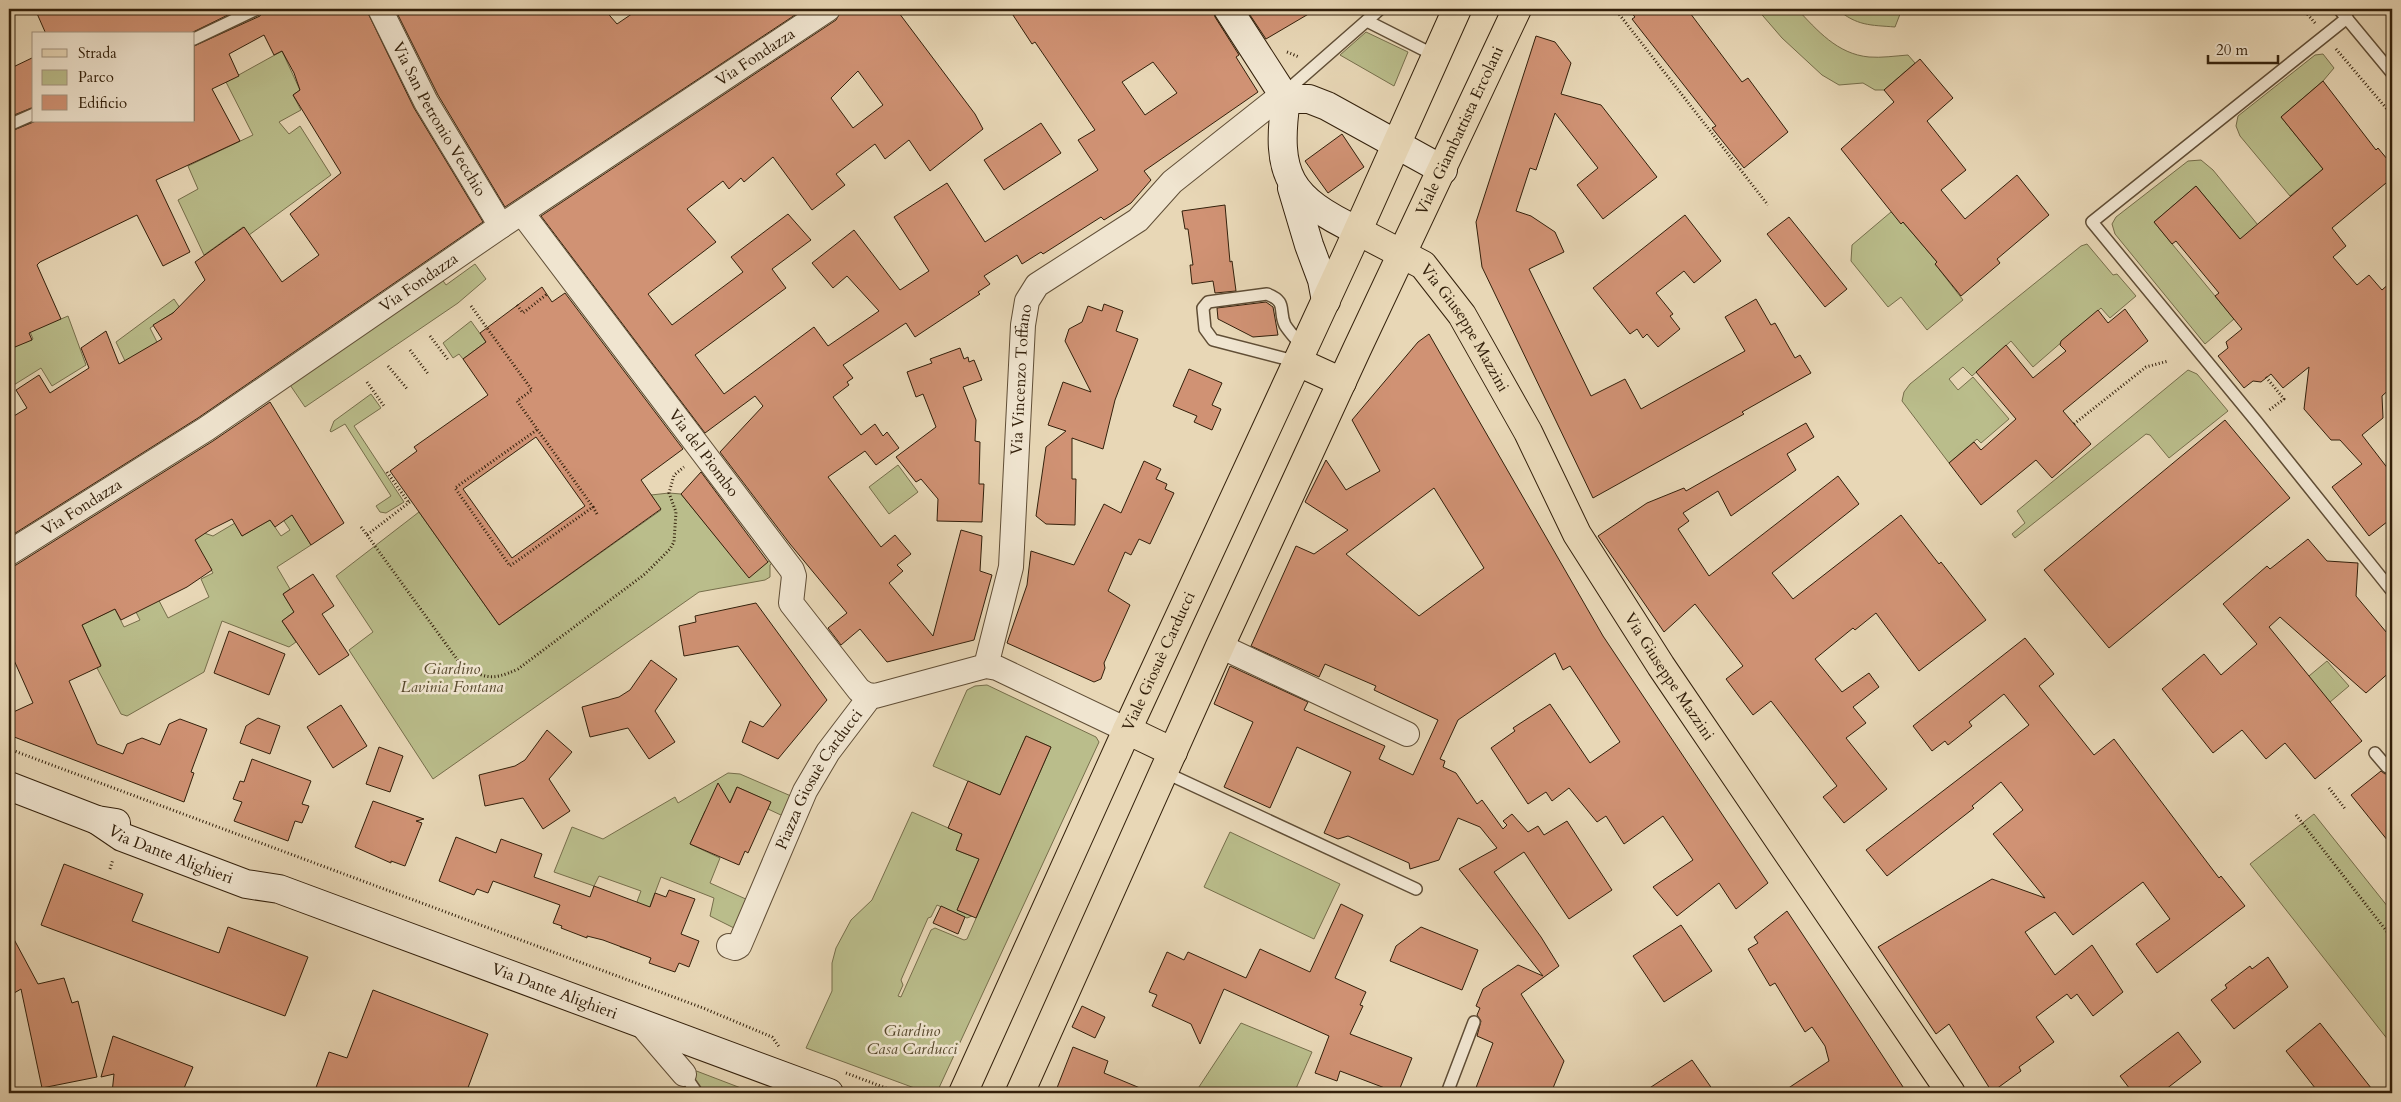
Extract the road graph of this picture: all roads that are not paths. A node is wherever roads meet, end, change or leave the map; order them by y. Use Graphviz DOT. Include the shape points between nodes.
graph roads {
  1 [pos="257,9"];
  2 [pos="380,9"];
  3 [pos="828,9"];
  4 [pos="1228,9"];
  5 [pos="1380,9"];
  6 [pos="1458,9"];
  7 [pos="1517,9"];
  8 [pos="2339,9"];
  9 [pos="2347,18"];
  10 [pos="1367,21"];
  11 [pos="195,39"];
  12 [pos="1436,56"];
  13 [pos="2392,73"];
  14 [pos="1284,96"];
  15 [pos="32,115"];
  16 [pos="9,125"];
  17 [pos="1396,146"];
  18 [pos="1443,170"];
  19 [pos="1291,183"];
  20 [pos="513,221"];
  21 [pos="1358,231"];
  22 [pos="1403,253"];
  23 [pos="1326,301"];
  24 [pos="1301,355"];
  25 [pos="1342,382"];
  26 [pos="9,553"];
  27 [pos="2392,592"];
  28 [pos="1220,646"];
  29 [pos="986,666"];
  30 [pos="867,695"];
  31 [pos="1127,730"];
  32 [pos="1407,734"];
  33 [pos="2375,753"];
  34 [pos="1168,762"];
  35 [pos="2387,766"];
  36 [pos="9,786"];
  37 [pos="1416,889"];
  38 [pos="729,946"];
  39 [pos="1474,1022"];
  40 [pos="641,1024"];
  41 [pos="684,1074"];
  42 [pos="697,1093"];
  43 [pos="829,1093"];
  44 [pos="963,1093"];
  45 [pos="1020,1093"];
  46 [pos="1447,1093"];
  47 [pos="1952,1093"];
  1 -- 11 [label="lane"];
  2 -- 20 [label="street, Via San Petronio Vecchio" via="426,102"];
  3 -- 20 [label="street, Via Fondazza"];
  4 -- 14 [label="street"];
  5 -- 10 [label="lane"];
  6 -- 12 [label="main road"];
  7 -- 18 [label="main road, Viale Giambattista Ercolani"];
  8 -- 9 [label="lane"];
  9 -- 13 [label="lane"];
  9 -- 27 [label="lane" via="2092,222"];
  10 -- 12 [label="lane"];
  10 -- 14 [label="lane"];
  12 -- 17 [label="main road"];
  14 -- 17 [label="street" via="1309,99"];
  14 -- 19 [label="street" via="1282,153"];
  14 -- 29 [label="street, Via Vincenzo Toffano" via="1172,182 1138,220 1037,285 1031,293 1023,325 1011,567"];
  15 -- 16 [label="lane"];
  17 -- 18 [label="street"];
  17 -- 21 [label="main road"];
  18 -- 22 [label="main road, Viale Giambattista Ercolani"];
  19 -- 21 [label="street" via="1319,212"];
  19 -- 23 [label="street"];
  20 -- 26 [label="street, Via Fondazza" via="206,429"];
  20 -- 30 [label="street, Via del Piombo" via="703,453 792,570 791,602 858,690"];
  21 -- 22 [label="main road, Via Giuseppe Mazzini"];
  21 -- 23 [label="main road, Viale Giosuè Carducci"];
  22 -- 25 [label="main road"];
  22 -- 47 [label="main road, Via Giuseppe Mazzini" via="1430,272 1462,315 1528,432 1577,534 1661,666"];
  23 -- 24 [label="main road, Viale Giosuè Carducci"];
  24 -- 24 [label="lane" via="1213,340 1205,329 1203,308 1215,300 1267,294 1274,297 1282,305 1284,324"];
  24 -- 25 [label="main road"];
  24 -- 31 [label="main road, Viale Giosuè Carducci"];
  25 -- 28 [label="main road"];
  28 -- 32 [label="street"];
  28 -- 34 [label="main road"];
  29 -- 30 [label="street, Piazza Giosuè Carducci" via="875,696"];
  29 -- 31 [label="street" via="997,668"];
  30 -- 38 [label="street, Piazza Giosuè Carducci" via="866,702 828,752 805,791 739,946"];
  31 -- 34 [label="main road"];
  31 -- 44 [label="main road, Viale Giosuè Carducci"];
  33 -- 35 [label="lane"];
  34 -- 37 [label="lane"];
  34 -- 45 [label="main road"];
  36 -- 40 [label="street, Via Dante Alighieri" via="97,820 126,825 250,872 279,889"];
  39 -- 46 [label="lane"];
  40 -- 41 [label="street"];
  40 -- 43 [label="street, Via Dante Alighieri"];
  41 -- 42 [label="lane"];
}
